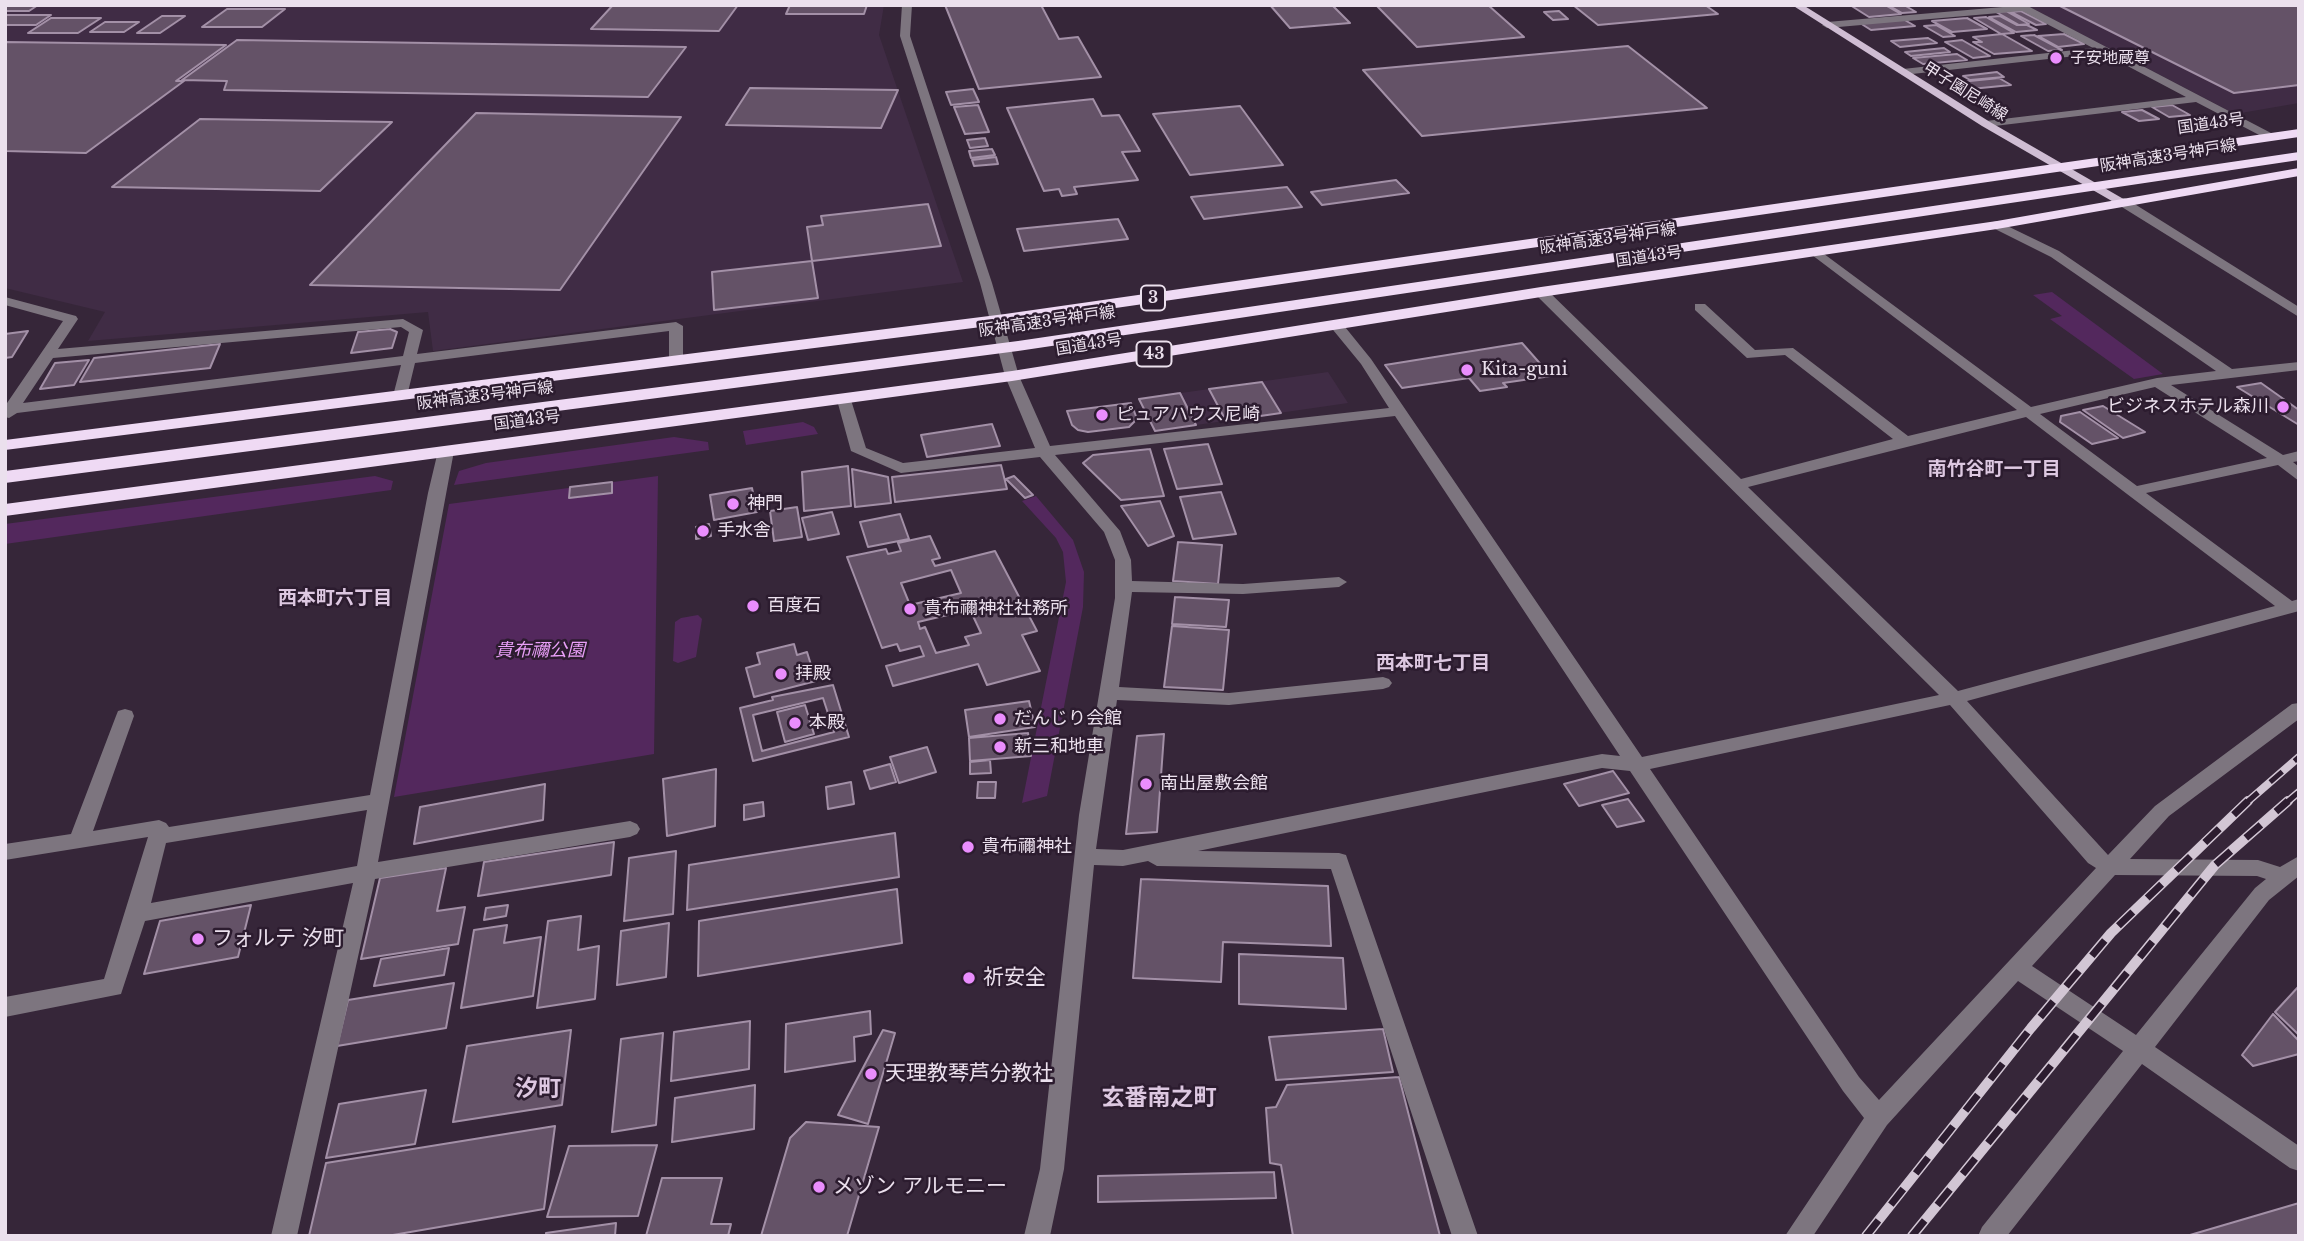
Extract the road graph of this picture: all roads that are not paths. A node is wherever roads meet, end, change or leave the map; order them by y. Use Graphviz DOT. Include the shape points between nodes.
graph roads {
  1 [pos="907,5"];
  2 [pos="1796,5"];
  3 [pos="2020,7"];
  4 [pos="1827,24"];
  5 [pos="2104,50"];
  6 [pos="1903,72"];
  7 [pos="2196,99"];
  8 [pos="1986,124"];
  9 [pos="2299,132"];
  10 [pos="2267,135"];
  11 [pos="2299,156"];
  12 [pos="2057,166"];
  13 [pos="2296,174"];
  14 [pos="2121,201"];
  15 [pos="1997,225"];
  16 [pos="1816,252"];
  17 [pos="1541,292"];
  18 [pos="5,301"];
  19 [pos="1700,307"];
  20 [pos="2299,313"];
  21 [pos="996,317"];
  22 [pos="1336,325"];
  23 [pos="50,354"];
  24 [pos="676,358"];
  25 [pos="409,359"];
  26 [pos="2299,366"];
  27 [pos="2229,374"];
  28 [pos="1012,376"];
  29 [pos="2157,382"];
  30 [pos="401,393"];
  31 [pos="844,400"];
  32 [pos="1398,411"];
  33 [pos="7,413"];
  34 [pos="2029,414"];
  35 [pos="1905,440"];
  36 [pos="5,444"];
  37 [pos="446,451"];
  38 [pos="1045,453"];
  39 [pos="2299,456"];
  40 [pos="2279,460"];
  41 [pos="2299,476"];
  42 [pos="5,477"];
  43 [pos="1737,485"];
  44 [pos="2133,491"];
  45 [pos="5,510"];
  46 [pos="1339,582"];
  47 [pos="1124,586"];
  48 [pos="2294,606"];
  49 [pos="1384,683"];
  50 [pos="1109,693"];
  51 [pos="1954,698"];
  52 [pos="2299,709"];
  53 [pos="125,716"];
  54 [pos="1636,765"];
  55 [pos="379,801"];
  56 [pos="629,829"];
  57 [pos="158,837"];
  58 [pos="79,840"];
  59 [pos="5,852"];
  60 [pos="1084,858"];
  61 [pos="1123,858"];
  62 [pos="2110,867"];
  63 [pos="2291,871"];
  64 [pos="366,872"];
  65 [pos="137,914"];
  66 [pos="2017,968"];
  67 [pos="5,1007"];
  68 [pos="2139,1048"];
  69 [pos="1878,1117"];
  70 [pos="2299,1160"];
  71 [pos="284,1236"];
  72 [pos="1037,1236"];
  73 [pos="1465,1236"];
  74 [pos="1798,1236"];
  75 [pos="1991,1236"];
  1 -- 21 [label="street" via="905,36"];
  2 -- 4 [label="main road, 甲子園尼崎線"];
  3 -- 4 [label="street"];
  3 -- 5 [label="street"];
  4 -- 6 [label="main road, 甲子園尼崎線"];
  5 -- 6 [label="street"];
  5 -- 7 [label="street"];
  6 -- 8 [label="main road, 甲子園尼崎線"];
  7 -- 8 [label="street"];
  7 -- 10 [label="street"];
  8 -- 12 [label="main road, 甲子園尼崎線"];
  9 -- 10 [label="highway, 国道43号"];
  9 -- 36 [label="highway, 阪神高速3号神戸線 / 3" via="1005,319"];
  10 -- 12 [label="highway, 国道43号"];
  11 -- 42 [label="highway, 阪神高速3号神戸線 / 3" via="1018,346"];
  12 -- 14 [label="main road, 甲子園尼崎線"];
  12 -- 21 [label="highway, 国道43号"];
  13 -- 14 [label="highway, 国道43号 / 43"];
  14 -- 15 [label="highway, 国道43号 / 43"];
  14 -- 20 [label="street"];
  15 -- 16 [label="highway, 国道43号 / 43"];
  15 -- 27 [label="street" via="2055,254"];
  16 -- 17 [label="highway, 国道43号 / 43"];
  16 -- 34 [label="street"];
  17 -- 22 [label="highway, 国道43号 / 43"];
  17 -- 43 [label="street"];
  18 -- 23 [label="street" via="71,319"];
  19 -- 35 [label="street" via="1752,355 1788,351"];
  21 -- 24 [label="highway, 国道43号"];
  21 -- 28 [label="street"];
  22 -- 28 [label="highway, 国道43号 / 43"];
  22 -- 32 [label="street"];
  23 -- 25 [label="street" via="403,323 416,330"];
  23 -- 33 [label="street"];
  24 -- 25 [label="street" via="676,326"];
  24 -- 30 [label="highway, 国道43号"];
  25 -- 30 [label="street"];
  25 -- 33 [label="street"];
  26 -- 27 [label="street"];
  27 -- 29 [label="street"];
  28 -- 31 [label="highway, 国道43号 / 43"];
  28 -- 38 [label="street"];
  29 -- 34 [label="street"];
  29 -- 40 [label="street"];
  30 -- 36 [label="highway, 国道43号"];
  31 -- 37 [label="highway, 国道43号 / 43"];
  31 -- 38 [label="street" via="859,451 901,468"];
  32 -- 38 [label="street"];
  32 -- 54 [label="street"];
  34 -- 35 [label="street"];
  34 -- 44 [label="street"];
  35 -- 43 [label="street"];
  37 -- 45 [label="highway, 国道43号 / 43"];
  37 -- 55 [label="street"];
  38 -- 47 [label="street" via="1112,531 1123,560"];
  39 -- 40 [label="street"];
  40 -- 41 [label="street"];
  40 -- 44 [label="street"];
  43 -- 51 [label="street"];
  44 -- 48 [label="street"];
  46 -- 47 [label="street" via="1243,589"];
  47 -- 50 [label="street"];
  48 -- 51 [label="street"];
  49 -- 50 [label="street" via="1229,699"];
  50 -- 60 [label="street"];
  51 -- 54 [label="street"];
  51 -- 62 [label="street" via="2095,857"];
  52 -- 62 [label="street" via="2162,811"];
  53 -- 58 [label="street"];
  54 -- 61 [label="street" via="1602,761"];
  54 -- 69 [label="street" via="1851,1084"];
  55 -- 57 [label="street"];
  55 -- 64 [label="street"];
  56 -- 64 [label="street"];
  57 -- 58 [label="street" via="159,828"];
  57 -- 65 [label="street"];
  58 -- 59 [label="street"];
  60 -- 61 [label="street"];
  60 -- 72 [label="street" via="1052,1169"];
  61 -- 73 [label="street" via="1339,861"];
  62 -- 63 [label="street"];
  62 -- 66 [label="street"];
  63 -- 68 [label="street" via="2262,894"];
  64 -- 65 [label="street"];
  64 -- 71 [label="street"];
  65 -- 67 [label="street" via="113,987"];
  66 -- 68 [label="street"];
  66 -- 69 [label="street"];
  68 -- 70 [label="street"];
  68 -- 75 [label="street"];
  69 -- 74 [label="street"];
}
